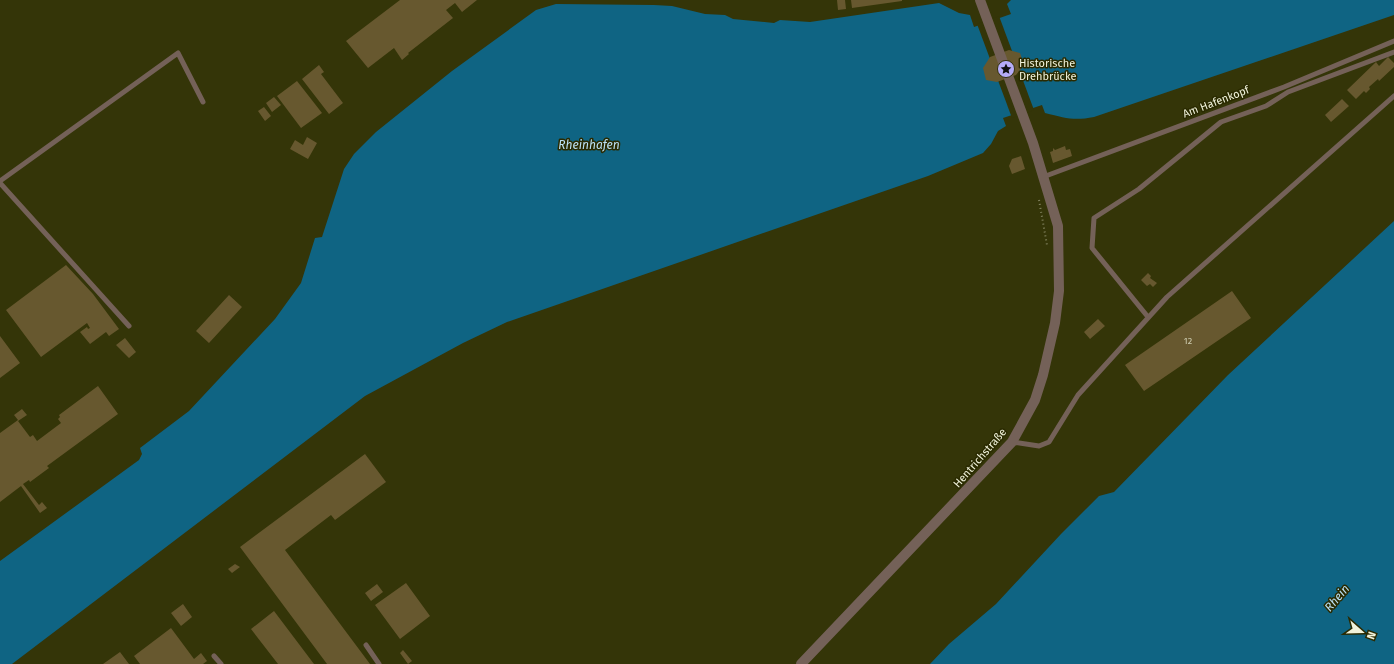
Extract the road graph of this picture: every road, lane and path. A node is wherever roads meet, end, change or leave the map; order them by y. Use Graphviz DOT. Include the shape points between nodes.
graph roads {
  1 [pos="980,0"];
  2 [pos="1394,41"];
  3 [pos="1394,52"];
  4 [pos="1394,96"];
  5 [pos="203,102"];
  6 [pos="1043,176"];
  7 [pos="0,182"];
  8 [pos="1038,196"];
  9 [pos="1048,248"];
  10 [pos="1148,317"];
  11 [pos="130,326"];
  12 [pos="1012,442"];
  13 [pos="366,645"];
  14 [pos="214,656"];
  15 [pos="221,664"];
  16 [pos="379,664"];
  17 [pos="800,664"];
  1 -- 6 [label="street, Hentrichstraße"];
  2 -- 6 [label="lane, Am Hafenkopf" via="1277,90"];
  3 -- 10 [label="lane" via="1288,92 1266,106 1221,122 1139,189 1094,218 1092,248"];
  4 -- 10 [label="lane" via="1167,297"];
  5 -- 7 [label="lane" via="178,53"];
  6 -- 12 [label="street, Hentrichstraße" via="1058,226 1059,291 1045,368 1035,400"];
  7 -- 11 [label="lane"];
  8 -- 9 [label="path"];
  10 -- 12 [label="lane" via="1078,395 1049,442 1039,446"];
  12 -- 17 [label="street, Hentrichstraße"];
  13 -- 16 [label="lane"];
  14 -- 15 [label="lane"];
}
